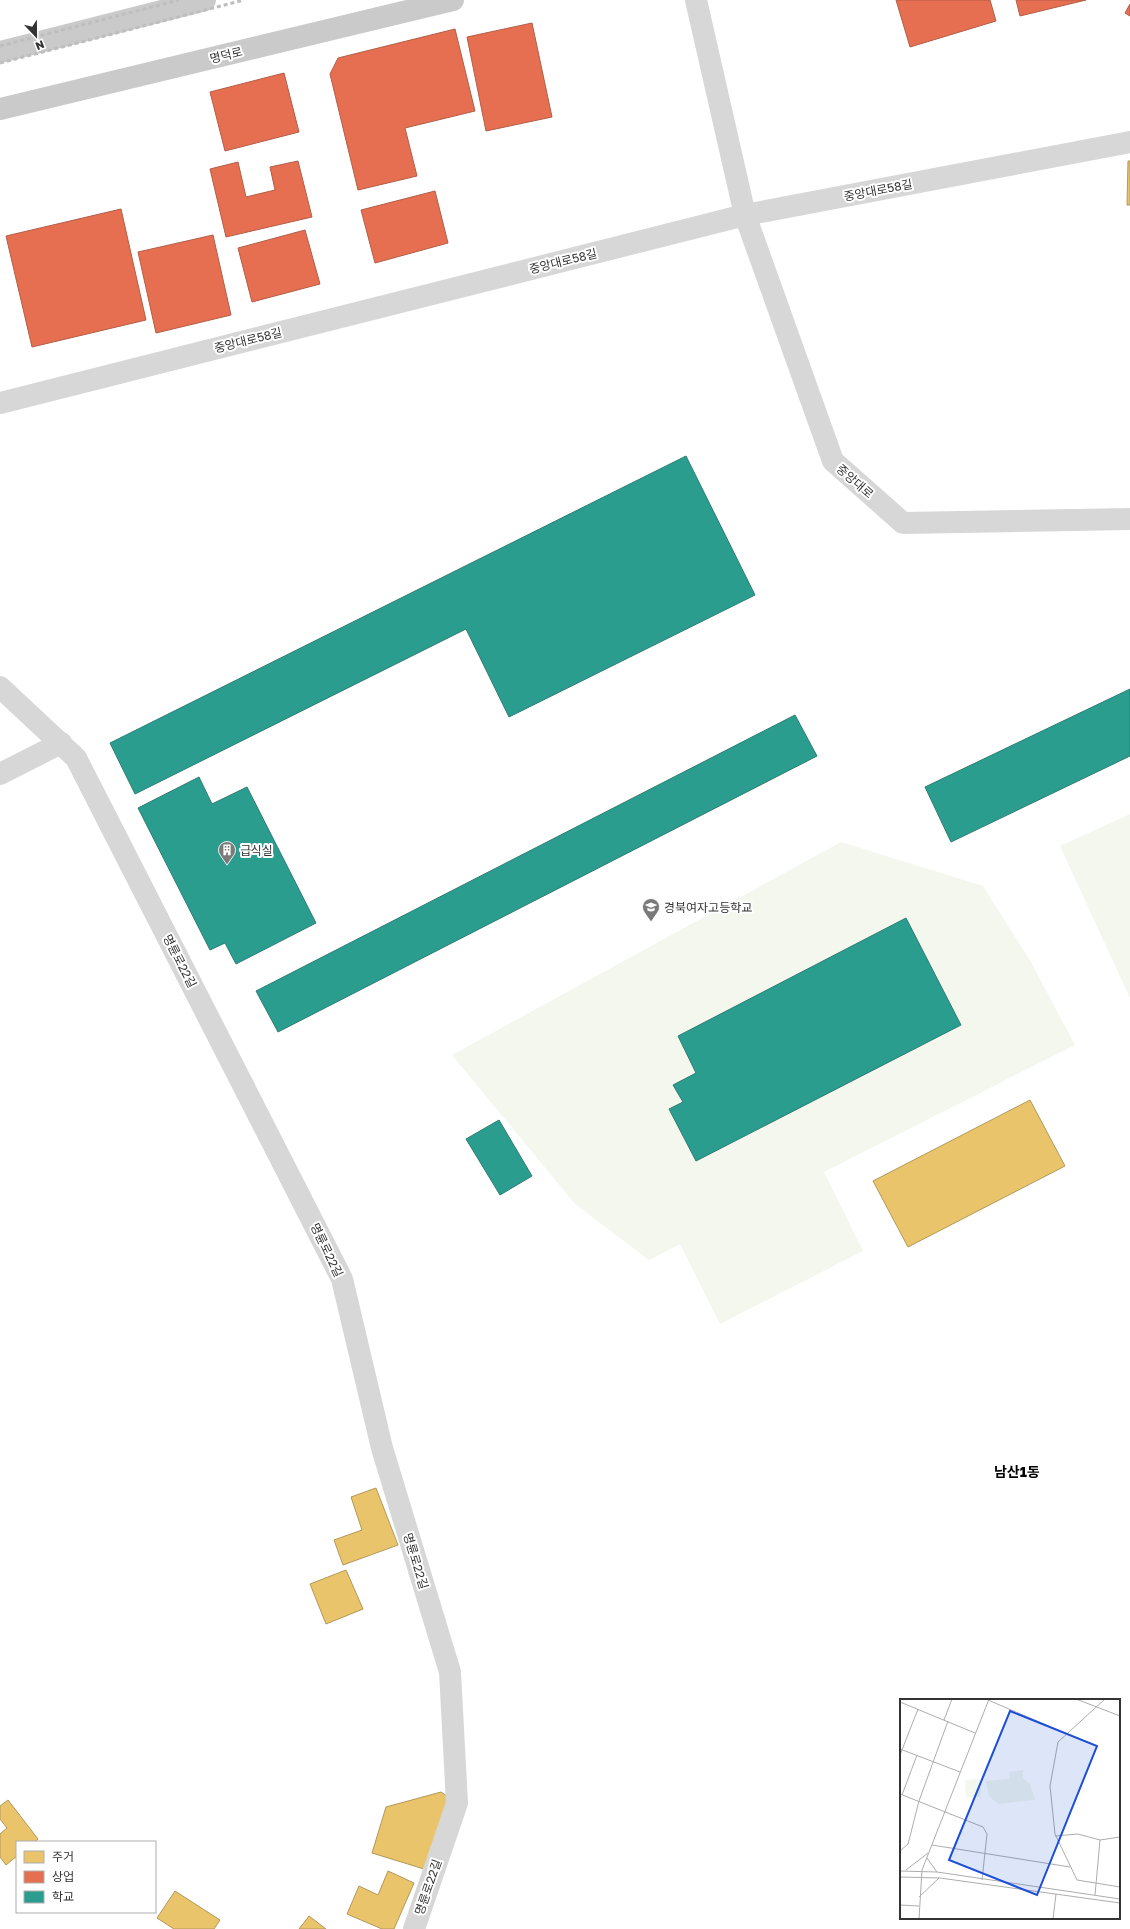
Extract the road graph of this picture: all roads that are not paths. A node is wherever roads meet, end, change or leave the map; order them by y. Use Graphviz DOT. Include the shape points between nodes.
graph roads {
  1 [pos="205,0"];
  2 [pos="453,0"];
  3 [pos="696,0"];
  4 [pos="0,52"];
  5 [pos="0,109"];
  6 [pos="1130,142"];
  7 [pos="745,215"];
  8 [pos="0,403"];
  9 [pos="1130,520"];
  10 [pos="0,687"];
  11 [pos="61,743"];
  12 [pos="0,774"];
  13 [pos="414,1929"];
  1 -- 4 [label="main road"];
  2 -- 5 [label="main road, 명덕로"];
  3 -- 7 [label="street, 중앙대로"];
  6 -- 7 [label="street, 중앙대로58길"];
  7 -- 8 [label="street, 중앙대로58길"];
  7 -- 9 [label="street, 중앙대로" via="833,461 903,523"];
  10 -- 11 [label="street, 명륜로22길"];
  11 -- 12 [label="street"];
  11 -- 13 [label="street, 명륜로22길" via="76,758 342,1278 382,1448 450,1672 457,1803"];
}
